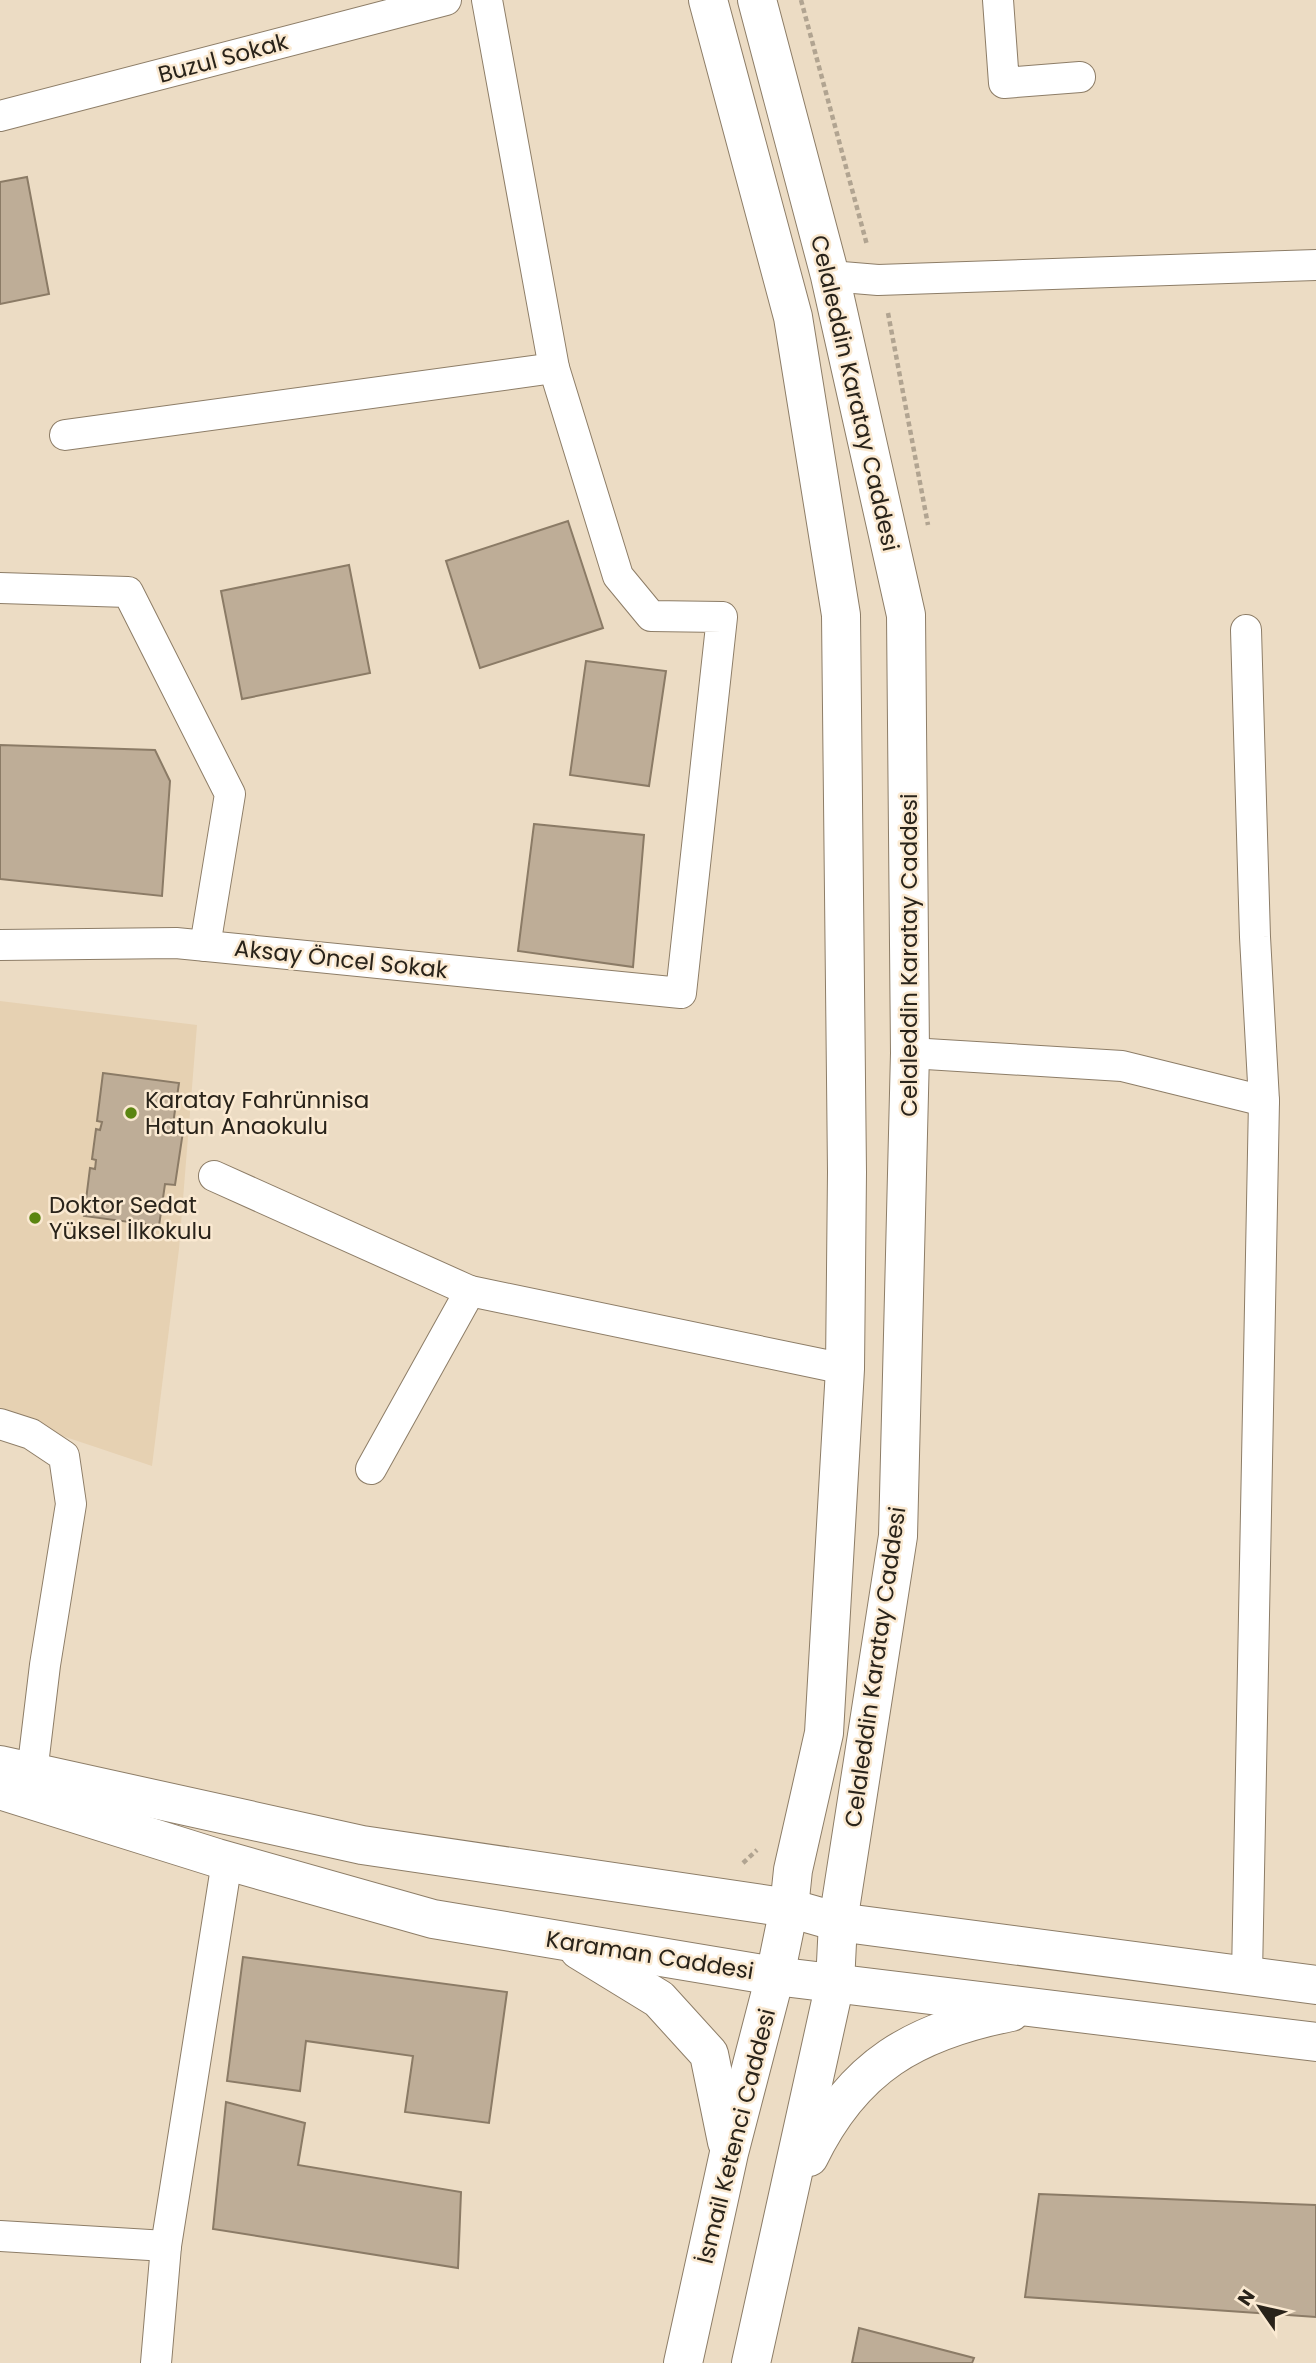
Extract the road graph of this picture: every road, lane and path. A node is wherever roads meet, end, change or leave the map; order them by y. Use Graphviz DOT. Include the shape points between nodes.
graph roads {
  1 [pos="446,0"];
  2 [pos="487,0"];
  3 [pos="708,0"];
  4 [pos="757,0"];
  5 [pos="998,0"];
  6 [pos="1080,77"];
  7 [pos="0,116"];
  8 [pos="1316,265"];
  9 [pos="830,276"];
  10 [pos="554,368"];
  11 [pos="65,435"];
  12 [pos="0,589"];
  13 [pos="1246,630"];
  14 [pos="0,945"];
  15 [pos="205,946"];
  16 [pos="910,1053"];
  17 [pos="1264,1101"];
  18 [pos="214,1176"];
  19 [pos="470,1291"];
  20 [pos="845,1369"];
  21 [pos="0,1424"];
  22 [pos="371,1469"];
  23 [pos="14,1781"];
  24 [pos="766,1840"];
  25 [pos="227,1861"];
  26 [pos="743,1864"];
  27 [pos="789,1908"];
  28 [pos="838,1922"];
  29 [pos="566,1941"];
  30 [pos="1247,1975"];
  31 [pos="775,1976"];
  32 [pos="835,1983"];
  33 [pos="1316,1985"];
  34 [pos="1039,2007"];
  35 [pos="1316,2042"];
  36 [pos="729,2153"];
  37 [pos="787,2203"];
  38 [pos="0,2236"];
  39 [pos="166,2246"];
  40 [pos="156,2363"];
  41 [pos="683,2363"];
  42 [pos="751,2363"];
  1 -- 7 [label="street, Buzul Sokak"];
  2 -- 10 [label="street"];
  3 -- 20 [label="main road, Celaleddin Karatay Caddesi" via="793,317 841,615"];
  4 -- 9 [label="main road, Celaleddin Karatay Caddesi"];
  5 -- 6 [label="street" via="1004,83"];
  8 -- 9 [label="street" via="878,280"];
  9 -- 16 [label="main road, Celaleddin Karatay Caddesi" via="906,615"];
  10 -- 11 [label="street"];
  10 -- 15 [label="street, Aksay Öncel Sokak" via="618,576 650,616 722,617 681,993"];
  12 -- 15 [label="street" via="128,592 230,794"];
  13 -- 17 [label="street"];
  14 -- 15 [label="street, Aksay Öncel Sokak"];
  16 -- 17 [label="street" via="1122,1066"];
  16 -- 28 [label="main road, Celaleddin Karatay Caddesi" via="898,1536"];
  17 -- 30 [label="street"];
  18 -- 19 [label="street"];
  19 -- 20 [label="street"];
  19 -- 22 [label="street"];
  20 -- 27 [label="main road, Celaleddin Karatay Caddesi" via="824,1733 793,1870"];
  21 -- 23 [label="street" via="31,1434 64,1456 71,1504 45,1665"];
  23 -- 25 [label="main road, Karaman Caddesi"];
  23 -- 27 [label="main road" via="362,1845"];
  24 -- 26 [label="path"];
  25 -- 29 [label="main road, Karaman Caddesi" via="433,1919"];
  25 -- 39 [label="street"];
  27 -- 28 [label="main road"];
  27 -- 31 [label="main road, İsmail Ketenci Caddesi"];
  28 -- 30 [label="main road"];
  28 -- 32 [label="main road"];
  29 -- 31 [label="main road, Karaman Caddesi"];
  29 -- 36 [label="main road" via="659,1999 709,2054"];
  30 -- 33 [label="main road"];
  31 -- 32 [label="main road, Karaman Caddesi"];
  31 -- 36 [label="main road, İsmail Ketenci Caddesi"];
  32 -- 34 [label="main road, Karaman Caddesi"];
  32 -- 37 [label="main road"];
  34 -- 35 [label="main road, Karaman Caddesi"];
  34 -- 37 [label="main road" via="924,2035 879,2064 826,2122"];
  36 -- 41 [label="main road, İsmail Ketenci Caddesi"];
  37 -- 42 [label="main road"];
  38 -- 39 [label="street"];
  39 -- 40 [label="street"];
}
